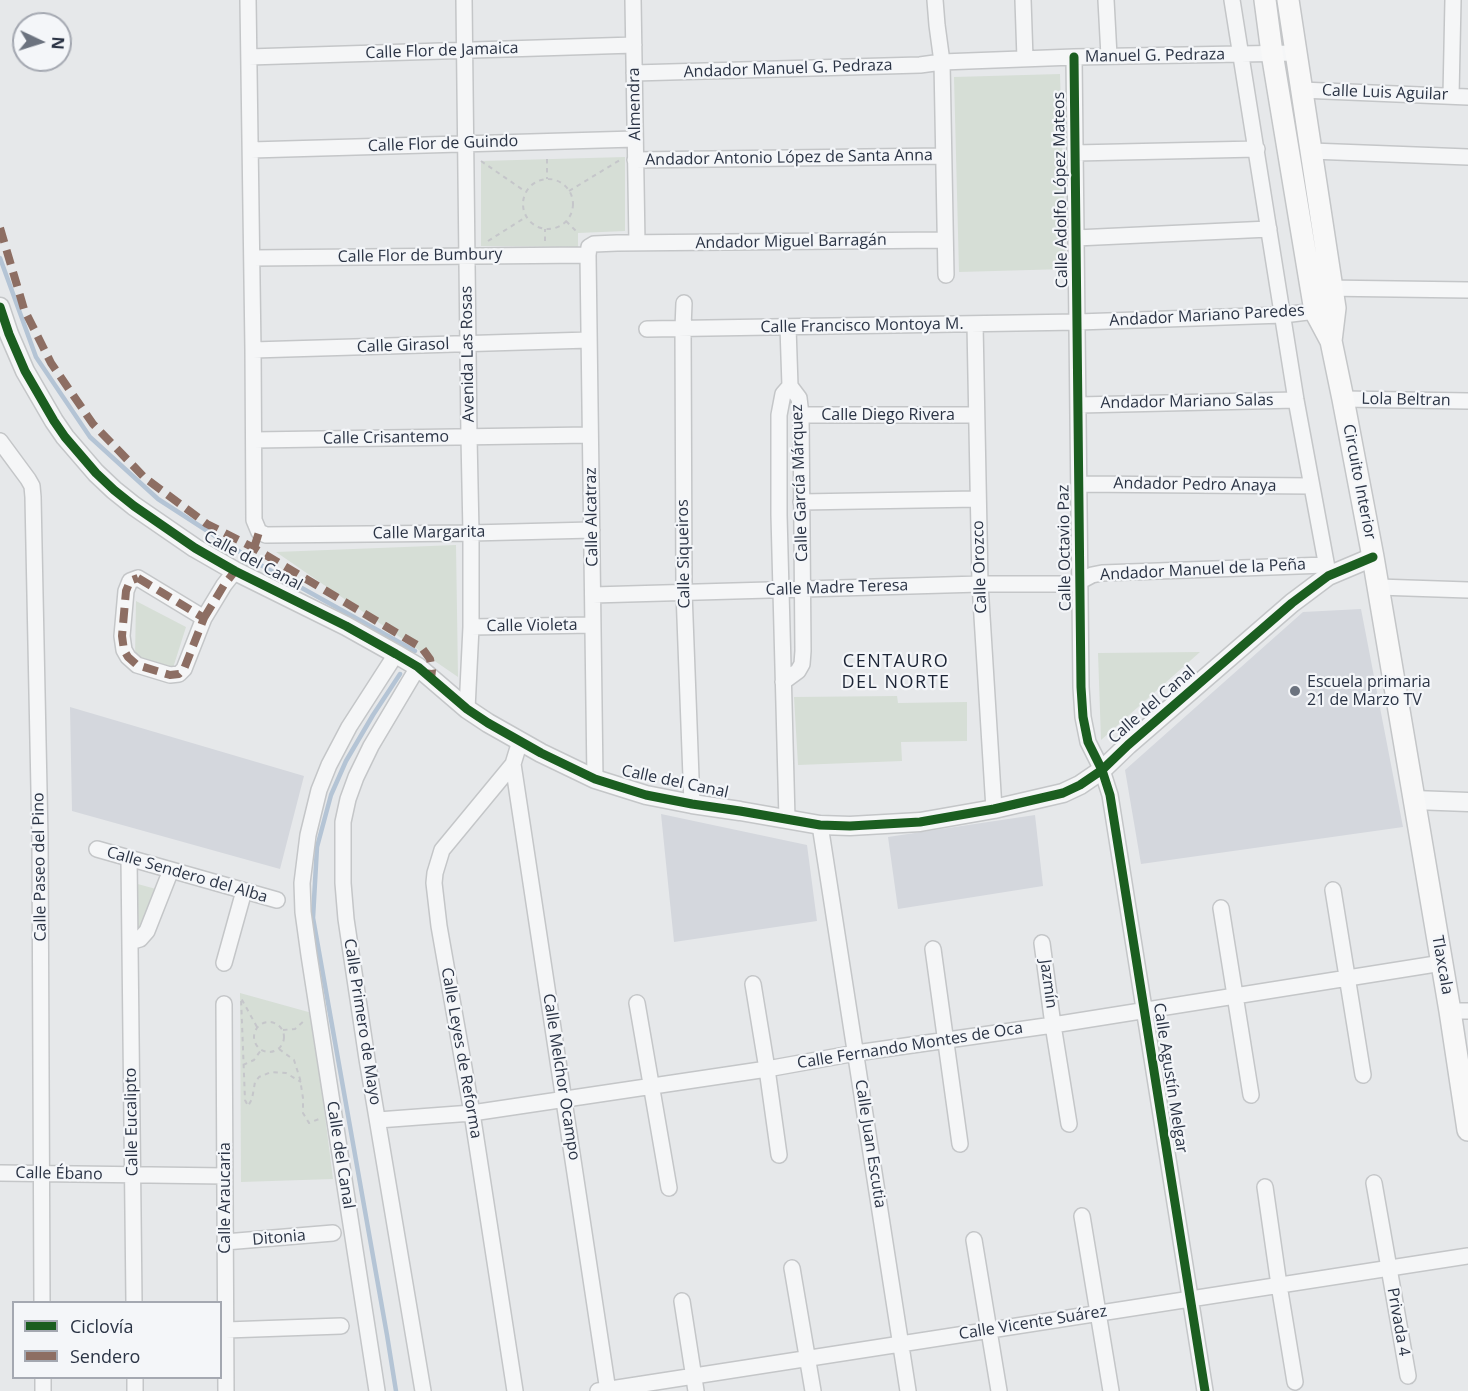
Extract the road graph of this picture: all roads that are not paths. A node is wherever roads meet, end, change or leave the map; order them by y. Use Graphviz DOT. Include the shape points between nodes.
graph roads {
  1 [pos="248,0"];
  2 [pos="464,0"];
  3 [pos="633,0"];
  4 [pos="935,0"];
  5 [pos="1023,0"];
  6 [pos="1106,0"];
  7 [pos="1232,0"];
  8 [pos="1265,0"];
  9 [pos="1288,0"];
  10 [pos="1453,0"];
  11 [pos="634,45"];
  12 [pos="464,51"];
  13 [pos="1272,53"];
  14 [pos="1296,53"];
  15 [pos="1241,54"];
  16 [pos="1109,56"];
  17 [pos="249,57"];
  18 [pos="1074,57"];
  19 [pos="1025,59"];
  20 [pos="942,62"];
  21 [pos="634,73"];
  22 [pos="1301,90"];
  23 [pos="1451,96"];
  24 [pos="1468,97"];
  25 [pos="635,139"];
  26 [pos="465,144"];
  27 [pos="1257,149"];
  28 [pos="251,150"];
  29 [pos="1311,151"];
  30 [pos="1075,153"];
  31 [pos="943,156"];
  32 [pos="1468,157"];
  33 [pos="630,158"];
  34 [pos="1269,229"];
  35 [pos="1076,238"];
  36 [pos="945,240"];
  37 [pos="637,243"];
  38 [pos="588,255"];
  39 [pos="467,256"];
  40 [pos="252,258"];
  41 [pos="946,275"];
  42 [pos="1468,290"];
  43 [pos="1328,302"];
  44 [pos="684,303"];
  45 [pos="0,307"];
  46 [pos="1283,315"];
  47 [pos="1078,322"];
  48 [pos="975,324"];
  49 [pos="788,327"];
  50 [pos="682,328"];
  51 [pos="647,329"];
  52 [pos="589,340"];
  53 [pos="468,344"];
  54 [pos="254,350"];
  55 [pos="790,386"];
  56 [pos="1343,399"];
  57 [pos="1296,400"];
  58 [pos="1468,401"];
  59 [pos="1078,405"];
  60 [pos="801,415"];
  61 [pos="976,415"];
  62 [pos="590,435"];
  63 [pos="469,437"];
  64 [pos="254,440"];
  65 [pos="1,447"];
  66 [pos="1080,484"];
  67 [pos="1311,486"];
  68 [pos="977,498"];
  69 [pos="801,502"];
  70 [pos="592,530"];
  71 [pos="471,533"];
  72 [pos="1373,557"];
  73 [pos="1327,570"];
  74 [pos="235,571"];
  75 [pos="1081,579"];
  76 [pos="980,584"];
  77 [pos="1378,587"];
  78 [pos="802,589"];
  79 [pos="782,590"];
  80 [pos="1468,590"];
  81 [pos="684,592"];
  82 [pos="593,595"];
  83 [pos="204,618"];
  84 [pos="593,625"];
  85 [pos="471,627"];
  86 [pos="396,654"];
  87 [pos="418,667"];
  88 [pos="783,682"];
  89 [pos="467,709"];
  90 [pos="520,741"];
  91 [pos="513,764"];
  92 [pos="1102,770"];
  93 [pos="595,779"];
  94 [pos="1414,800"];
  95 [pos="1468,801"];
  96 [pos="692,804"];
  97 [pos="994,809"];
  98 [pos="787,819"];
  99 [pos="820,825"];
  100 [pos="97,849"];
  101 [pos="129,858"];
  102 [pos="171,870"];
  103 [pos="1333,890"];
  104 [pos="244,891"];
  105 [pos="277,900"];
  106 [pos="1221,908"];
  107 [pos="130,942"];
  108 [pos="1042,943"];
  109 [pos="933,949"];
  110 [pos="224,963"];
  111 [pos="1442,963"];
  112 [pos="1347,978"];
  113 [pos="753,984"];
  114 [pos="1235,996"];
  115 [pos="637,1003"];
  116 [pos="224,1004"];
  117 [pos="1144,1010"];
  118 [pos="1459,1011"];
  119 [pos="1053,1025"];
  120 [pos="945,1041"];
  121 [pos="856,1053"];
  122 [pos="767,1069"];
  123 [pos="1363,1075"];
  124 [pos="651,1086"];
  125 [pos="1251,1095"];
  126 [pos="565,1099"];
  127 [pos="472,1113"];
  128 [pos="378,1120"];
  129 [pos="1069,1124"];
  130 [pos="1468,1130"];
  131 [pos="960,1143"];
  132 [pos="779,1155"];
  133 [pos="0,1173"];
  134 [pos="41,1174"];
  135 [pos="133,1175"];
  136 [pos="225,1176"];
  137 [pos="1374,1183"];
  138 [pos="1265,1186"];
  139 [pos="669,1188"];
  140 [pos="1082,1216"];
  141 [pos="333,1233"];
  142 [pos="974,1240"];
  143 [pos="225,1242"];
  144 [pos="1468,1256"];
  145 [pos="1389,1268"];
  146 [pos="792,1269"];
  147 [pos="1279,1285"];
  148 [pos="1190,1299"];
  149 [pos="42,1301"];
  150 [pos="134,1301"];
  151 [pos="682,1301"];
  152 [pos="1099,1313"];
  153 [pos="341,1326"];
  154 [pos="226,1330"];
  155 [pos="989,1330"];
  156 [pos="901,1344"];
  157 [pos="808,1358"];
  158 [pos="1408,1376"];
  159 [pos="1296,1382"];
  160 [pos="695,1384"];
  161 [pos="605,1390"];
  162 [pos="226,1391"];
  163 [pos="377,1391"];
  164 [pos="423,1391"];
  165 [pos="515,1391"];
  166 [pos="813,1391"];
  167 [pos="908,1391"];
  168 [pos="999,1391"];
  169 [pos="1112,1391"];
  170 [pos="1205,1391"];
  1 -- 17 [label="street"];
  2 -- 12 [label="street, Avenida Las Rosas"];
  3 -- 11 [label="street, Almendra"];
  4 -- 20 [label="street"];
  5 -- 19 [label="street"];
  6 -- 16 [label="street"];
  7 -- 15 [label="street"];
  8 -- 13 [label="main road, Circuito Interior"];
  9 -- 14 [label="main road, Circuito Interior"];
  10 -- 23 [label="street"];
  11 -- 12 [label="street, Calle Flor de Jamaica"];
  11 -- 21 [label="street, Almendra"];
  12 -- 17 [label="street, Calle Flor de Jamaica"];
  12 -- 26 [label="street, Avenida Las Rosas"];
  13 -- 14 [label="street, Manuel G. Pedraza"];
  13 -- 15 [label="street, Manuel G. Pedraza"];
  13 -- 43 [label="main road, Circuito Interior" via="1311,288"];
  14 -- 22 [label="main road, Circuito Interior"];
  15 -- 16 [label="street, Manuel G. Pedraza"];
  15 -- 27 [label="street"];
  16 -- 18 [label="street, Manuel G. Pedraza"];
  17 -- 28 [label="street"];
  18 -- 19 [label="street, Manuel G. Pedraza"];
  18 -- 30 [label="street, Calle Adolfo López Mateos"];
  19 -- 20 [label="street, Manuel G. Pedraza"];
  20 -- 21 [label="street, Andador Manuel G. Pedraza" via="920,66"];
  20 -- 31 [label="street"];
  21 -- 25 [label="street, Almendra"];
  22 -- 23 [label="street, Calle Luis Aguilar"];
  22 -- 29 [label="main road, Circuito Interior"];
  23 -- 24 [label="street, Calle Luis Aguilar"];
  25 -- 26 [label="street, Calle Flor de Guindo"];
  25 -- 33 [label="street, Almendra"];
  26 -- 28 [label="street, Calle Flor de Guindo"];
  26 -- 39 [label="street, Avenida Las Rosas"];
  27 -- 30 [label="street"];
  27 -- 34 [label="street"];
  28 -- 40 [label="street"];
  29 -- 32 [label="street"];
  29 -- 43 [label="main road, Circuito Interior"];
  30 -- 35 [label="street, Calle Adolfo López Mateos"];
  31 -- 33 [label="street, Andador Antonio López de Santa Anna"];
  31 -- 36 [label="street"];
  33 -- 37 [label="street, Almendra"];
  34 -- 35 [label="street"];
  34 -- 46 [label="street"];
  35 -- 47 [label="street, Calle Adolfo López Mateos"];
  36 -- 37 [label="street, Andador Miguel Barragán"];
  36 -- 41 [label="street"];
  37 -- 38 [label="street, Andador Miguel Barragán" via="594,244"];
  38 -- 39 [label="street, Calle Flor de Bumbury"];
  38 -- 52 [label="street, Calle Alcatraz"];
  39 -- 40 [label="street, Calle Flor de Bumbury"];
  39 -- 53 [label="street, Avenida Las Rosas"];
  40 -- 54 [label="street"];
  42 -- 43 [label="street, Andador Mariano Paredes"];
  43 -- 46 [label="street, Andador Mariano Paredes"];
  43 -- 56 [label="main road, Circuito Interior"];
  44 -- 50 [label="street, Calle Siqueiros"];
  45 -- 74 [label="street, Calle del Canal" via="39,396 85,460 134,506"];
  46 -- 47 [label="street, Andador Mariano Paredes"];
  46 -- 57 [label="street"];
  47 -- 48 [label="street, Calle Francisco Montoya M."];
  47 -- 59 [label="street, Calle Octavio Paz"];
  48 -- 49 [label="street, Calle Francisco Montoya M."];
  48 -- 61 [label="street, Calle Orozco"];
  49 -- 50 [label="street, Calle Francisco Montoya M."];
  49 -- 55 [label="street, Calle García Márquez"];
  50 -- 51 [label="street, Calle Francisco Montoya M."];
  50 -- 81 [label="street, Calle Siqueiros"];
  52 -- 53 [label="street, Calle Girasol"];
  52 -- 62 [label="street, Calle Alcatraz"];
  53 -- 54 [label="street, Calle Girasol"];
  53 -- 63 [label="street, Avenida Las Rosas"];
  54 -- 64 [label="street"];
  55 -- 60 [label="street, Calle García Márquez" via="799,398"];
  55 -- 79 [label="street, Calle García Márquez" via="783,394 778,415"];
  56 -- 58 [label="street, Lola Beltran"];
  56 -- 72 [label="main road, Circuito Interior"];
  57 -- 59 [label="street, Andador Mariano Salas"];
  57 -- 67 [label="street"];
  59 -- 66 [label="street, Calle Octavio Paz"];
  60 -- 61 [label="street, Calle Diego Rivera"];
  60 -- 69 [label="street, Calle García Márquez"];
  61 -- 68 [label="street, Calle Orozco"];
  62 -- 63 [label="street, Calle Crisantemo"];
  62 -- 70 [label="street, Calle Alcatraz"];
  63 -- 64 [label="street, Calle Crisantemo"];
  63 -- 71 [label="street, Avenida Las Rosas"];
  64 -- 71 [label="street, Calle Margarita" via="254,520 259,532"];
  65 -- 134 [label="street, Calle Paseo del Pino" via="28,479 33,497"];
  66 -- 67 [label="street, Andador Pedro Anaya"];
  66 -- 75 [label="street, Calle Octavio Paz"];
  67 -- 73 [label="street"];
  68 -- 69 [label="street"];
  68 -- 76 [label="street, Calle Orozco"];
  69 -- 78 [label="street, Calle García Márquez"];
  70 -- 71 [label="street, Calle Margarita"];
  70 -- 82 [label="street, Calle Alcatraz"];
  71 -- 85 [label="street, Avenida Las Rosas"];
  72 -- 73 [label="street, Calle del Canal"];
  72 -- 77 [label="main road, Circuito Interior"];
  73 -- 75 [label="street, Andador Manuel de la Peña" via="1102,573"];
  73 -- 92 [label="street, Calle del Canal"];
  74 -- 83 [label="street"];
  74 -- 86 [label="street, Calle del Canal"];
  75 -- 76 [label="street, Calle Madre Teresa" via="1068,584"];
  75 -- 92 [label="street, Calle Octavio Paz" via="1083,717 1088,742"];
  76 -- 78 [label="street, Calle Madre Teresa"];
  76 -- 97 [label="street, Calle Orozco"];
  77 -- 80 [label="street"];
  77 -- 94 [label="main road, Circuito Interior"];
  78 -- 79 [label="street, Calle Madre Teresa"];
  78 -- 88 [label="street, Calle García Márquez" via="802,664 796,674"];
  79 -- 81 [label="street, Calle Madre Teresa"];
  79 -- 88 [label="street, Calle García Márquez"];
  81 -- 82 [label="street, Calle Madre Teresa"];
  81 -- 96 [label="street, Calle Siqueiros"];
  82 -- 84 [label="street, Calle Alcatraz"];
  83 -- 83 [label="street" via="179,674 137,665 124,650 126,591 134,579 141,579"];
  84 -- 85 [label="street, Calle Violeta"];
  84 -- 93 [label="street, Calle Alcatraz"];
  85 -- 89 [label="street, Avenida Las Rosas"];
  86 -- 87 [label="street, Calle del Canal"];
  86 -- 163 [label="street, Calle del Canal" via="349,726 329,765 308,835 302,883 303,912"];
  87 -- 89 [label="street, Calle del Canal"];
  87 -- 128 [label="street, Calle Primero de Mayo" via="356,777 343,822 346,920"];
  88 -- 98 [label="street, Calle García Márquez"];
  89 -- 90 [label="street, Calle del Canal"];
  90 -- 91 [label="street, Calle Leyes de Reforma"];
  90 -- 93 [label="street, Calle del Canal"];
  91 -- 126 [label="street, Calle Melchor Ocampo"];
  91 -- 127 [label="street, Calle Leyes de Reforma" via="442,850 435,873 439,926"];
  92 -- 97 [label="street, Calle del Canal" via="1063,793"];
  92 -- 117 [label="street, Calle Agustín Melgar" via="1110,795"];
  93 -- 96 [label="street, Calle del Canal"];
  94 -- 95 [label="street"];
  94 -- 111 [label="main road, Tlaxcala"];
  96 -- 98 [label="street, Calle del Canal"];
  97 -- 99 [label="street, Calle del Canal" via="920,822"];
  98 -- 99 [label="street, Calle del Canal"];
  99 -- 121 [label="street, Calle Juan Escutia"];
  100 -- 101 [label="street, Calle Sendero del Alba"];
  101 -- 102 [label="street, Calle Sendero del Alba"];
  101 -- 107 [label="street, Calle Eucalipto"];
  102 -- 104 [label="street, Calle Sendero del Alba"];
  102 -- 107 [label="street" via="147,931"];
  103 -- 112 [label="street"];
  104 -- 105 [label="street, Calle Sendero del Alba"];
  104 -- 110 [label="street"];
  106 -- 114 [label="street"];
  107 -- 135 [label="street, Calle Eucalipto"];
  108 -- 119 [label="street, Jazmín"];
  109 -- 120 [label="street"];
  111 -- 112 [label="street, Calle Fernando Montes de Oca"];
  111 -- 118 [label="main road, Tlaxcala"];
  112 -- 114 [label="street, Calle Fernando Montes de Oca"];
  112 -- 123 [label="street"];
  113 -- 122 [label="street"];
  114 -- 117 [label="street, Calle Fernando Montes de Oca"];
  114 -- 125 [label="street"];
  115 -- 124 [label="street"];
  116 -- 136 [label="street, Calle Araucaria"];
  117 -- 119 [label="street, Calle Fernando Montes de Oca"];
  117 -- 148 [label="street, Calle Agustín Melgar"];
  118 -- 130 [label="main road, Tlaxcala"];
  119 -- 120 [label="street, Calle Fernando Montes de Oca"];
  119 -- 129 [label="street, Jazmín"];
  120 -- 121 [label="street, Calle Fernando Montes de Oca"];
  120 -- 131 [label="street"];
  121 -- 122 [label="street, Calle Fernando Montes de Oca"];
  121 -- 156 [label="street, Calle Juan Escutia"];
  122 -- 124 [label="street, Calle Fernando Montes de Oca"];
  122 -- 132 [label="street"];
  124 -- 126 [label="street, Calle Fernando Montes de Oca"];
  124 -- 139 [label="street"];
  126 -- 127 [label="street, Calle Fernando Montes de Oca"];
  126 -- 161 [label="street, Calle Melchor Ocampo"];
  127 -- 128 [label="street, Calle Fernando Montes de Oca"];
  127 -- 165 [label="street, Calle Leyes de Reforma"];
  128 -- 164 [label="street, Calle Primero de Mayo"];
  133 -- 134 [label="street, Calle Ébano"];
  134 -- 135 [label="street, Calle Ébano"];
  134 -- 149 [label="street, Calle Paseo del Pino"];
  135 -- 136 [label="street, Calle Ébano"];
  135 -- 150 [label="street, Calle Eucalipto"];
  136 -- 143 [label="street, Calle Araucaria"];
  137 -- 145 [label="street, Privada 4"];
  138 -- 147 [label="street"];
  140 -- 152 [label="street"];
  141 -- 143 [label="street, Ditonia"];
  142 -- 155 [label="street"];
  143 -- 154 [label="street, Calle Araucaria"];
  144 -- 145 [label="street, Calle Vicente Suárez"];
  145 -- 147 [label="street, Calle Vicente Suárez"];
  145 -- 158 [label="street, Privada 4"];
  146 -- 157 [label="street"];
  147 -- 148 [label="street, Calle Vicente Suárez"];
  147 -- 159 [label="street"];
  148 -- 152 [label="street, Calle Vicente Suárez"];
  148 -- 170 [label="street, Calle Agustín Melgar"];
  151 -- 160 [label="street"];
  152 -- 155 [label="street, Calle Vicente Suárez"];
  152 -- 169 [label="street"];
  153 -- 154 [label="street"];
  154 -- 162 [label="street, Calle Araucaria"];
  155 -- 156 [label="street, Calle Vicente Suárez"];
  155 -- 168 [label="street"];
  156 -- 157 [label="street, Calle Vicente Suárez"];
  156 -- 167 [label="street, Calle Juan Escutia"];
  157 -- 160 [label="street, Calle Vicente Suárez"];
  157 -- 166 [label="street"];
  160 -- 161 [label="street, Calle Vicente Suárez"];
}
